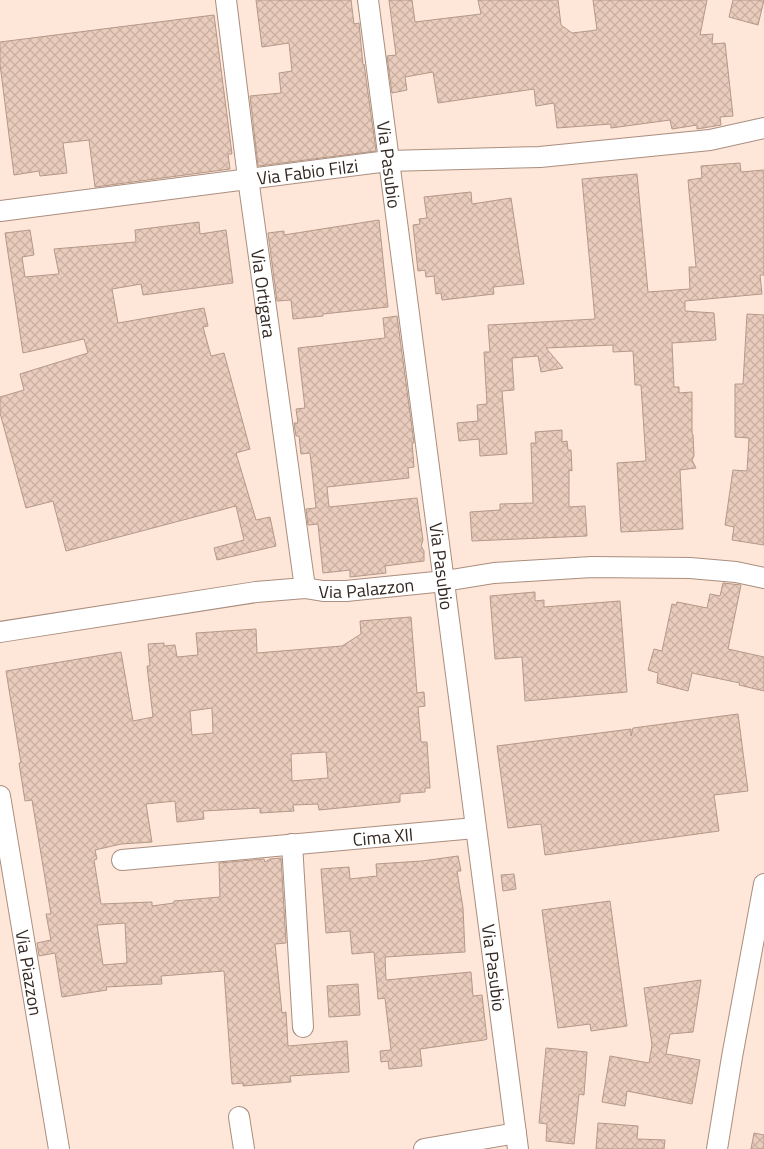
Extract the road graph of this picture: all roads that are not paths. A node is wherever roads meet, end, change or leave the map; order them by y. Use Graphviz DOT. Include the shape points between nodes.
graph roads {
  1 [pos="226,0"];
  2 [pos="368,0"];
  3 [pos="764,128"];
  4 [pos="388,161"];
  5 [pos="248,178"];
  6 [pos="0,211"];
  7 [pos="764,578"];
  8 [pos="445,581"];
  9 [pos="305,588"];
  10 [pos="0,632"];
  11 [pos="0,796"];
  12 [pos="475,828"];
  13 [pos="292,844"];
  14 [pos="122,860"];
  15 [pos="764,884"];
  16 [pos="303,1027"];
  17 [pos="239,1117"];
  18 [pos="517,1141"];
  19 [pos="59,1149"];
  20 [pos="244,1149"];
  21 [pos="424,1149"];
  22 [pos="717,1149"];
  1 -- 5 [label="street, Via Ortigara"];
  2 -- 4 [label="street, Via Pasubio"];
  3 -- 4 [label="street, Via Fabio Filzi" via="710,140 540,157"];
  4 -- 5 [label="street, Via Fabio Filzi"];
  4 -- 8 [label="street, Via Pasubio"];
  5 -- 6 [label="street, Via Fabio Filzi"];
  5 -- 9 [label="street, Via Ortigara"];
  7 -- 8 [label="street, Via Palazzon" via="690,568 592,567 494,573"];
  8 -- 9 [label="street, Via Palazzon" via="346,591"];
  8 -- 12 [label="street, Via Pasubio"];
  9 -- 10 [label="street, Via Palazzon" via="256,592"];
  11 -- 19 [label="street, Via Piazzon"];
  12 -- 13 [label="street, Cima XII"];
  12 -- 18 [label="street, Via Pasubio"];
  13 -- 14 [label="street, Cima XII"];
  13 -- 16 [label="street"];
  15 -- 22 [label="street"];
  17 -- 20 [label="street"];
  18 -- 21 [label="street, Via Pasubio"];
}
